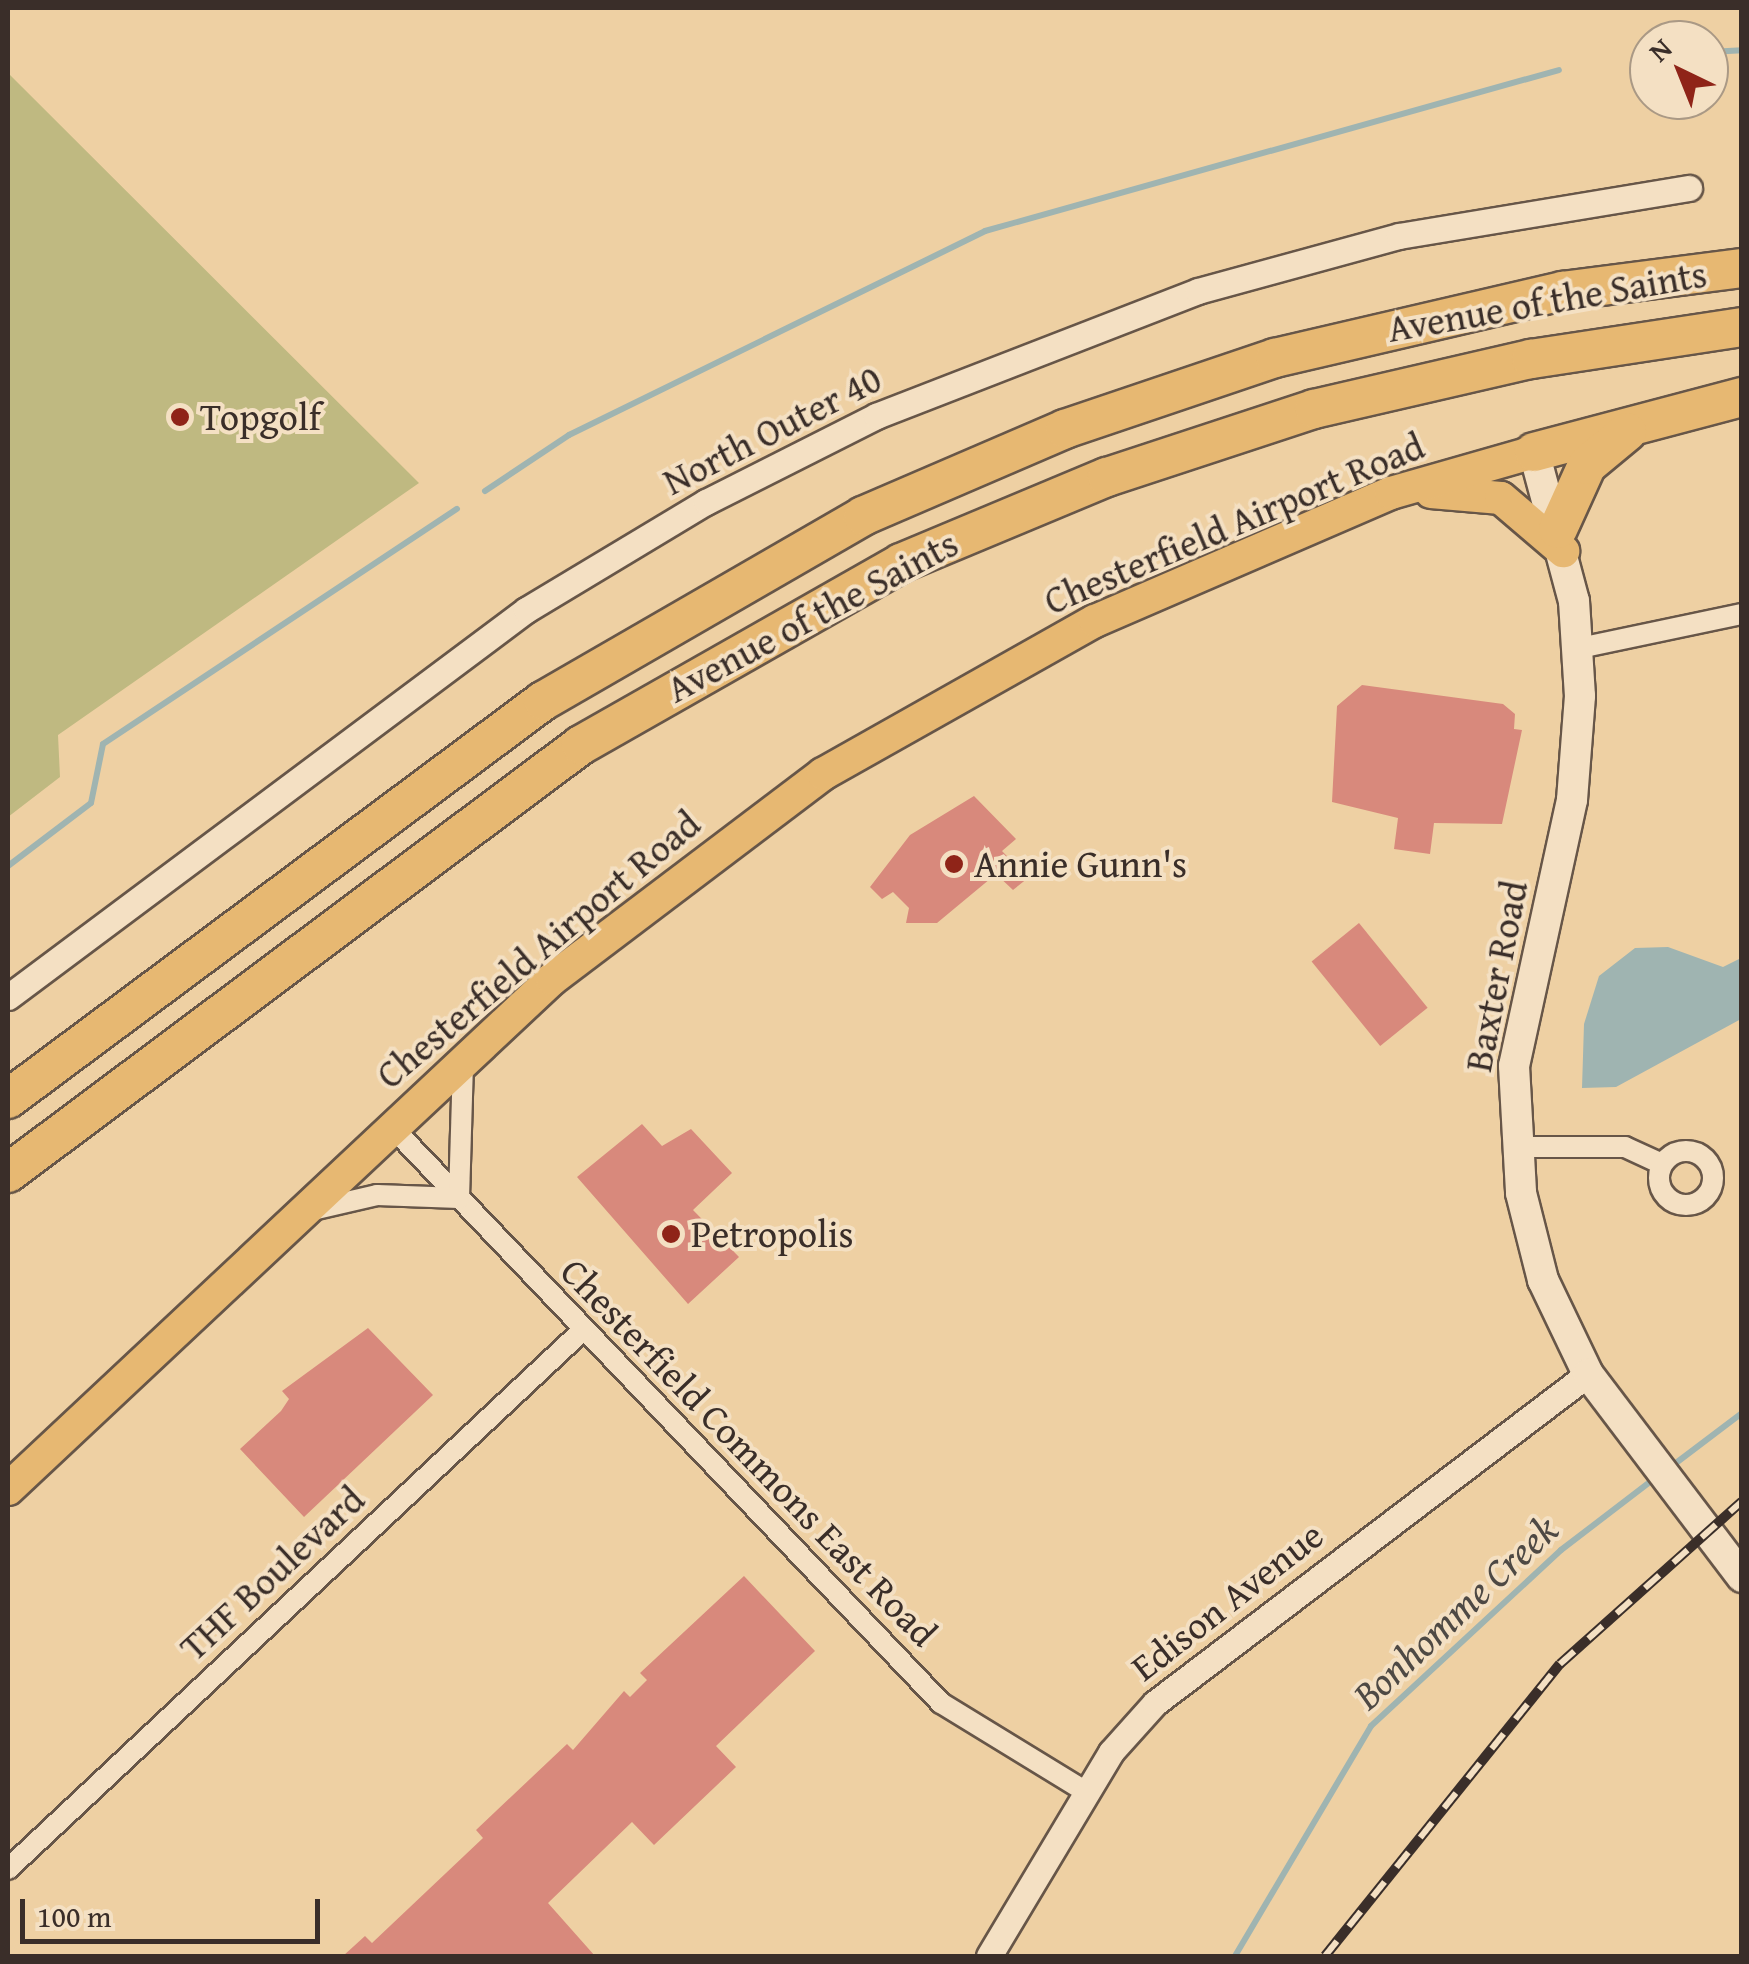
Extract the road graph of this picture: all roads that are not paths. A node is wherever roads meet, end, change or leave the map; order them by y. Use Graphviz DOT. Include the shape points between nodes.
graph roads {
  1 [pos="1689,188"];
  2 [pos="1742,268"];
  3 [pos="1742,328"];
  4 [pos="1742,397"];
  5 [pos="1640,424"];
  6 [pos="1534,452"];
  7 [pos="1391,493"];
  8 [pos="1561,540"];
  9 [pos="1742,614"];
  10 [pos="1580,648"];
  11 [pos="8,997"];
  12 [pos="462,1060"];
  13 [pos="8,1099"];
  14 [pos="390,1125"];
  15 [pos="1514,1147"];
  16 [pos="1662,1164"];
  17 [pos="8,1173"];
  18 [pos="459,1198"];
  19 [pos="301,1212"];
  20 [pos="584,1329"];
  21 [pos="1588,1374"];
  22 [pos="8,1489"];
  23 [pos="1742,1576"];
  24 [pos="1086,1792"];
  25 [pos="8,1869"];
  26 [pos="989,1956"];
  1 -- 11 [label="street, North Outer 40" via="1399,236 1198,291 876,416 706,502 526,610"];
  2 -- 13 [label="highway, Avenue of the Saints" via="1563,291 1275,358 1065,429 864,516 542,701"];
  3 -- 17 [label="highway, Avenue of the Saints" via="1532,358 1314,409 1107,478 901,563 581,745"];
  4 -- 5 [label="highway"];
  5 -- 6 [label="highway"];
  5 -- 8 [label="highway" via="1587,466"];
  6 -- 7 [label="main road, Chesterfield Airport Road"];
  6 -- 8 [label="main road, Baxter Road"];
  7 -- 8 [label="main road" via="1500,498"];
  7 -- 12 [label="main road, Chesterfield Airport Road" via="1095,621 930,707 679,877"];
  8 -- 10 [label="main road, Baxter Road"];
  9 -- 10 [label="street"];
  10 -- 15 [label="main road, Baxter Road" via="1572,800 1520,1024"];
  12 -- 14 [label="main road, Chesterfield Airport Road"];
  12 -- 18 [label="street"];
  14 -- 18 [label="street, Chesterfield Commons East Road"];
  14 -- 19 [label="main road, Chesterfield Airport Road"];
  15 -- 16 [label="street" via="1625,1146"];
  15 -- 21 [label="main road, Baxter Road" via="1542,1280"];
  18 -- 19 [label="street" via="378,1195"];
  18 -- 20 [label="street, Chesterfield Commons East Road"];
  19 -- 22 [label="main road, Chesterfield Airport Road"];
  20 -- 24 [label="street, Chesterfield Commons East Road" via="942,1702"];
  20 -- 25 [label="street, THF Boulevard"];
  21 -- 23 [label="main road, Baxter Road"];
  21 -- 24 [label="street, Edison Avenue" via="1170,1690"];
  24 -- 26 [label="street, Edison Avenue"];
}
